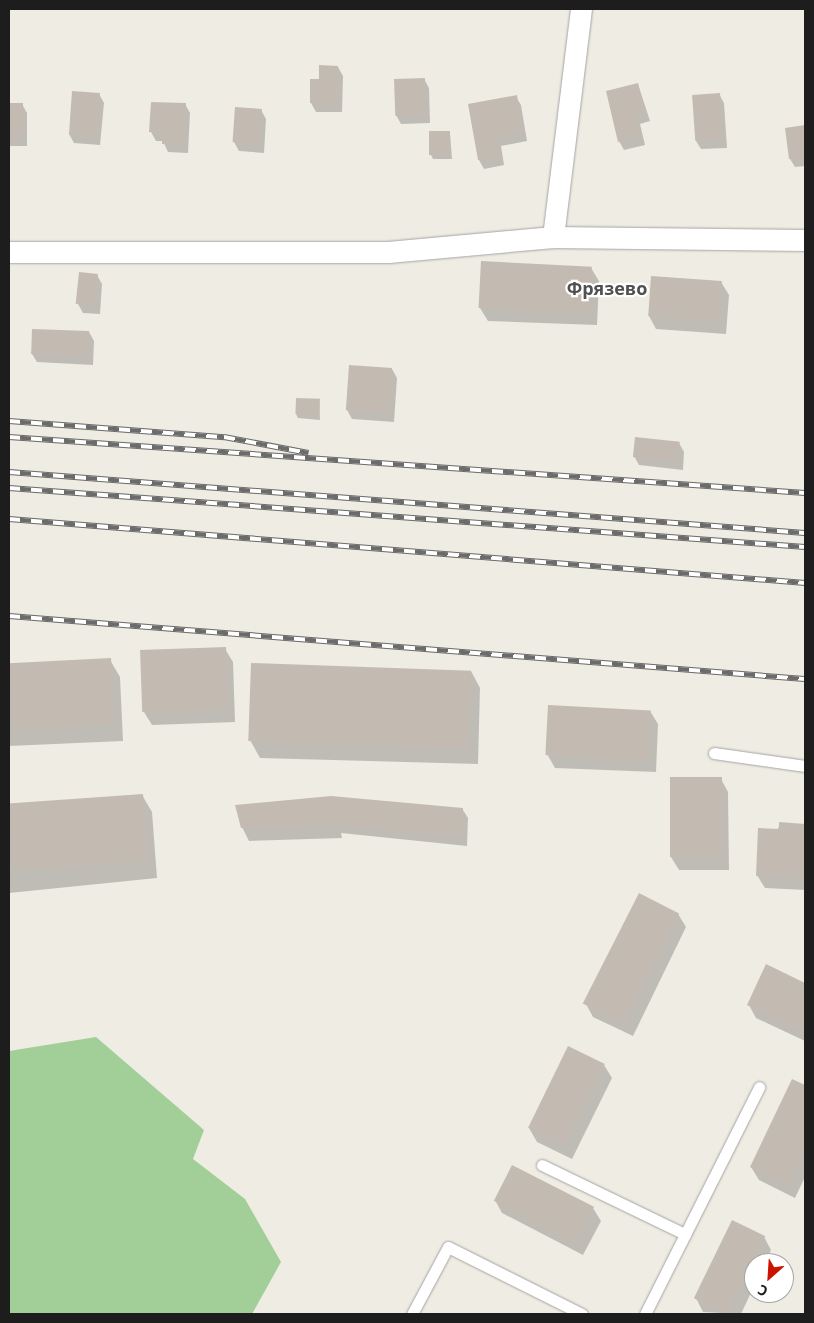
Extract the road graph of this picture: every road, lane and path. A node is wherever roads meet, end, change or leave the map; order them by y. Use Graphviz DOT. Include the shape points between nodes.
graph roads {
  1 [pos="581,9"];
  2 [pos="553,237"];
  3 [pos="805,240"];
  4 [pos="9,252"];
  5 [pos="714,753"];
  6 [pos="805,766"];
  7 [pos="759,1087"];
  8 [pos="542,1165"];
  9 [pos="686,1234"];
  10 [pos="412,1314"];
  11 [pos="582,1314"];
  12 [pos="645,1314"];
  1 -- 2 [label="street"];
  2 -- 3 [label="street"];
  2 -- 4 [label="street" via="388,252"];
  5 -- 6 [label="lane"];
  7 -- 9 [label="lane"];
  8 -- 9 [label="lane"];
  9 -- 12 [label="lane"];
  10 -- 11 [label="lane" via="448,1247"];
}
